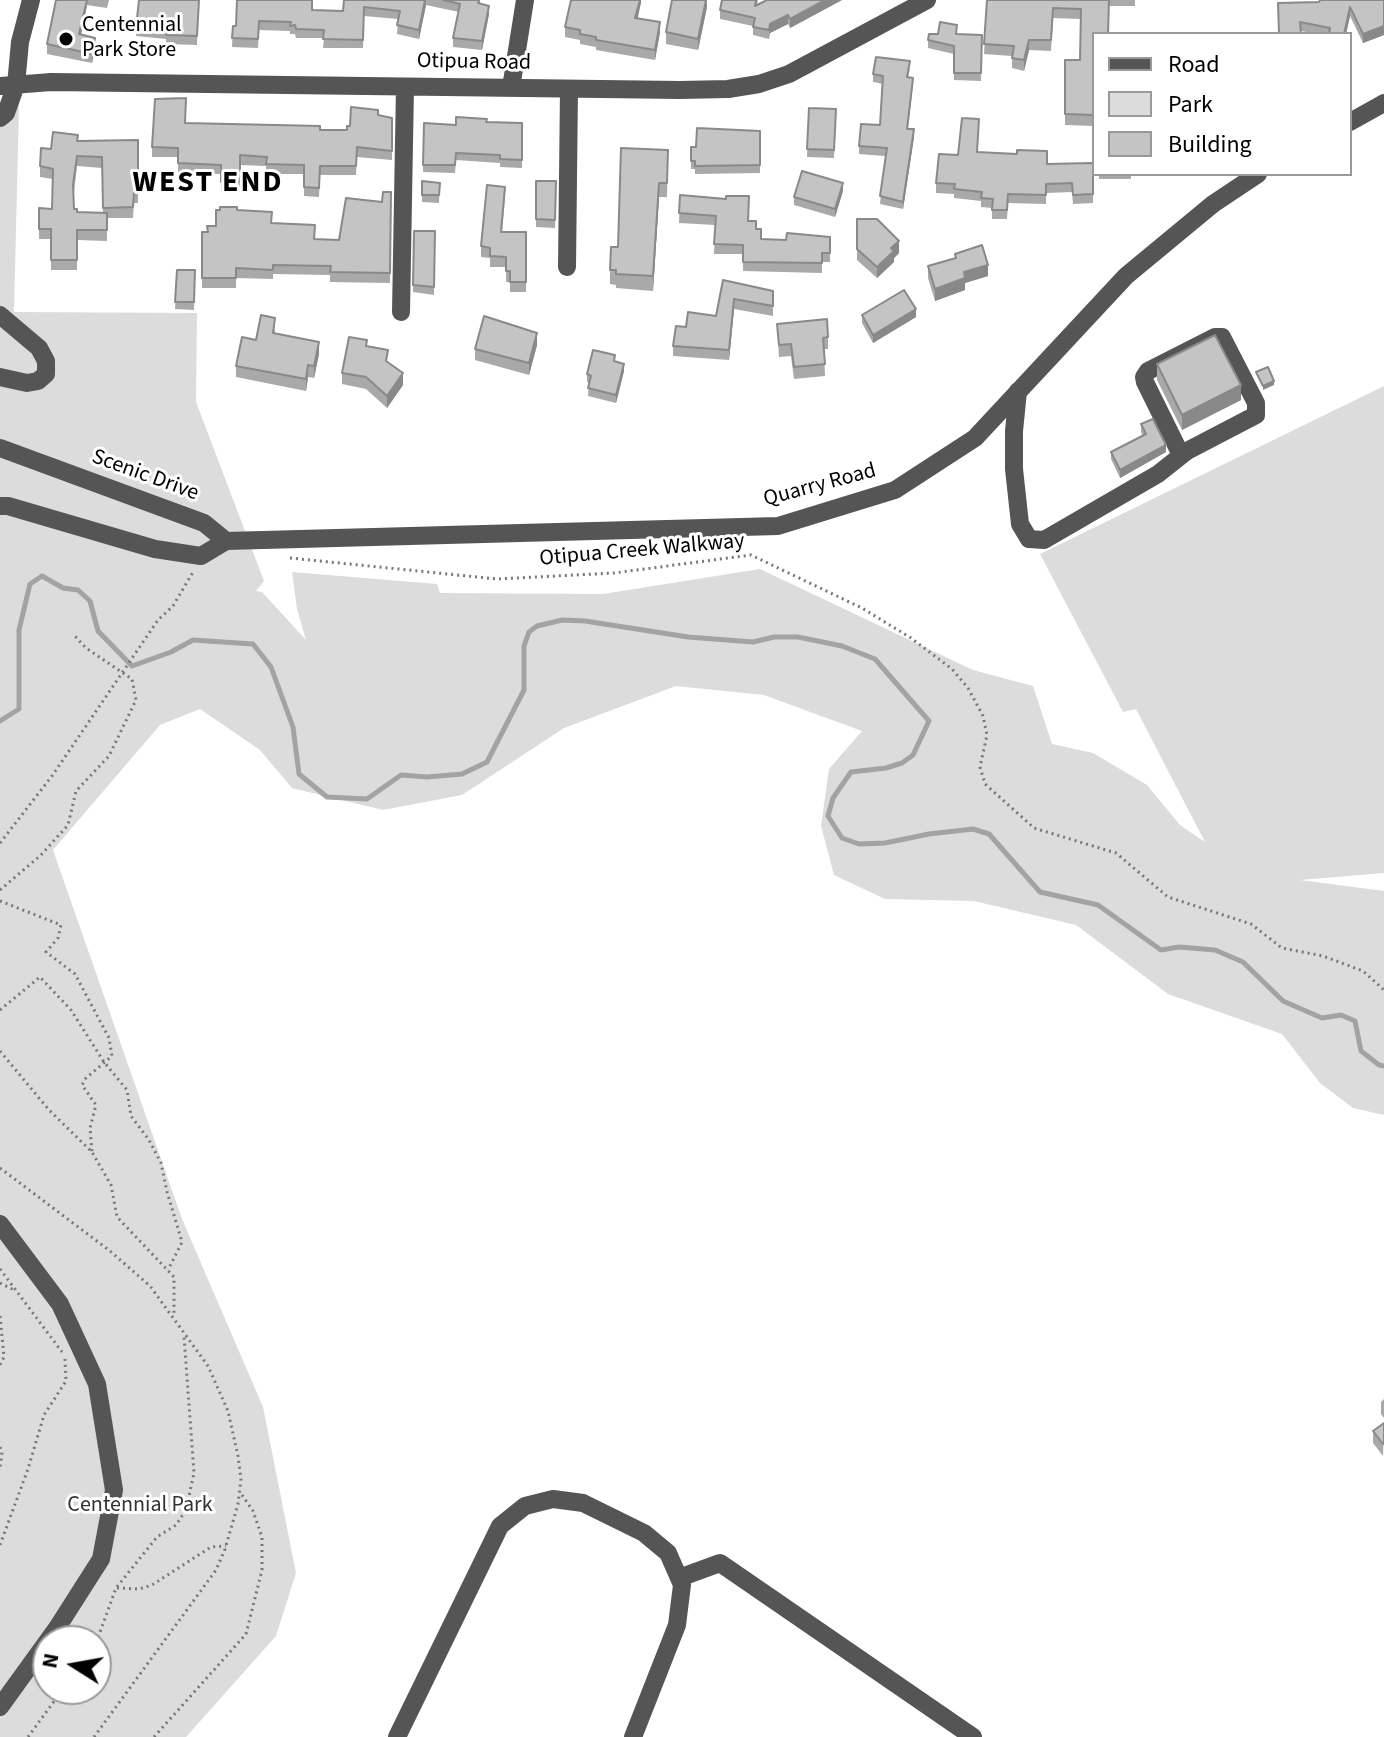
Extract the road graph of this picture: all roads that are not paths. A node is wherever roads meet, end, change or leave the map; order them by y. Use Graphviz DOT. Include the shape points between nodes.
graph roads {
  1 [pos="31,0"];
  2 [pos="525,0"];
  3 [pos="918,2"];
  4 [pos="8,85"];
  5 [pos="405,87"];
  6 [pos="511,88"];
  7 [pos="569,89"];
  8 [pos="1384,103"];
  9 [pos="0,118"];
  10 [pos="1352,121"];
  11 [pos="1255,176"];
  12 [pos="567,267"];
  13 [pos="401,312"];
  14 [pos="0,315"];
  15 [pos="0,377"];
  16 [pos="1018,391"];
  17 [pos="0,448"];
  18 [pos="1181,455"];
  19 [pos="0,506"];
  20 [pos="226,541"];
  21 [pos="0,1224"];
  22 [pos="679,1578"];
  23 [pos="0,1707"];
  24 [pos="397,1737"];
  25 [pos="633,1737"];
  26 [pos="973,1737"];
  1 -- 4 [label="street"];
  2 -- 6 [label="street"];
  3 -- 7 [label="street, Otipua Road" via="815,61 759,84 711,90"];
  4 -- 5 [label="street, Otipua Road"];
  4 -- 9 [label="street" via="6,113"];
  5 -- 6 [label="street, Otipua Road"];
  5 -- 13 [label="street"];
  6 -- 7 [label="street, Otipua Road"];
  7 -- 12 [label="street"];
  8 -- 10 [label="street"];
  11 -- 16 [label="street, Quarry Road" via="1126,276"];
  14 -- 15 [label="street" via="39,348 46,361 46,374 38,381"];
  16 -- 18 [label="street" via="1014,469 1020,524 1029,539 1044,540 1158,474"];
  16 -- 20 [label="street, Quarry Road" via="975,438 895,490 778,526"];
  17 -- 20 [label="street, Scenic Drive" via="204,523"];
  18 -- 18 [label="street" via="1144,377 1219,336 1256,403 1256,415"];
  19 -- 20 [label="street" via="155,549 201,556"];
  21 -- 23 [label="street" via="60,1304 97,1384 114,1490 101,1559"];
  22 -- 24 [label="street" via="668,1553 644,1533 583,1503 553,1499 525,1506 500,1526"];
  22 -- 25 [label="street" via="677,1625"];
  22 -- 26 [label="street" via="720,1563"];
}
